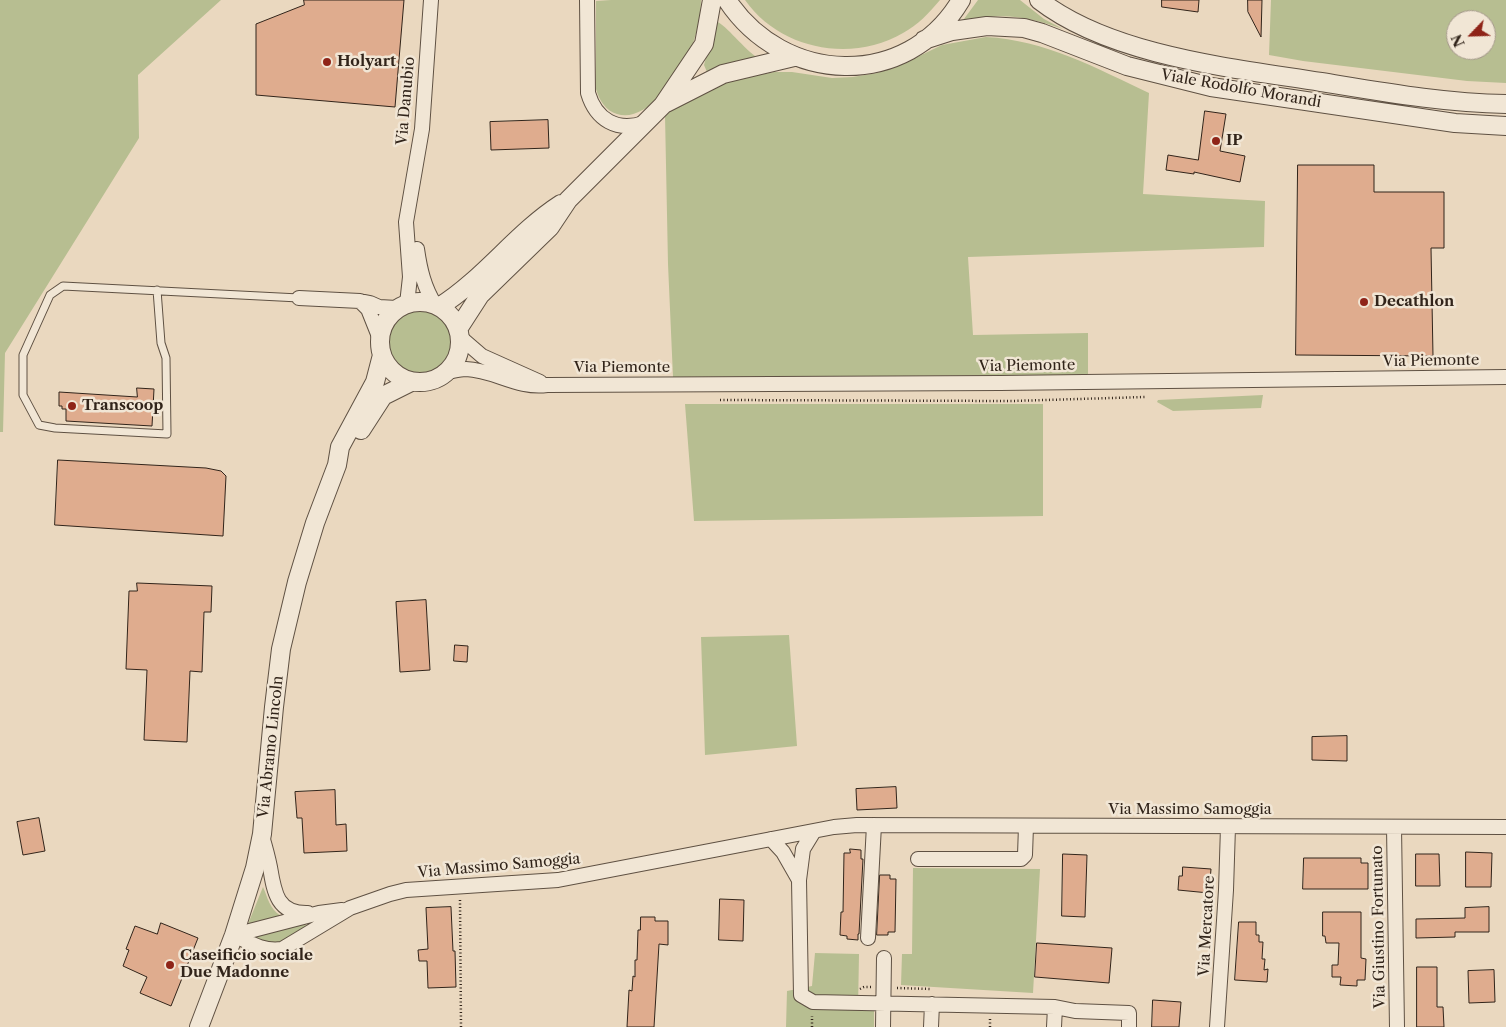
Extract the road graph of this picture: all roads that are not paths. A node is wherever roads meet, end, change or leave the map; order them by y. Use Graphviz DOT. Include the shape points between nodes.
graph roads {
  1 [pos="431,0"];
  2 [pos="587,0"];
  3 [pos="712,0"];
  4 [pos="728,0"];
  5 [pos="961,0"];
  6 [pos="1039,0"];
  7 [pos="924,40"];
  8 [pos="794,57"];
  9 [pos="1506,104"];
  10 [pos="663,105"];
  11 [pos="644,123"];
  12 [pos="1506,126"];
  13 [pos="568,200"];
  14 [pos="408,204"];
  15 [pos="157,290"];
  16 [pos="299,298"];
  17 [pos="360,301"];
  18 [pos="402,306"];
  19 [pos="437,306"];
  20 [pos="459,333"];
  21 [pos="381,347"];
  22 [pos="447,372"];
  23 [pos="1506,377"];
  24 [pos="412,382"];
  25 [pos="547,385"];
  26 [pos="337,465"];
  27 [pos="874,825"];
  28 [pos="1026,826"];
  29 [pos="1228,826"];
  30 [pos="1394,827"];
  31 [pos="1506,827"];
  32 [pos="814,831"];
  33 [pos="262,834"];
  34 [pos="771,839"];
  35 [pos="918,859"];
  36 [pos="799,880"];
  37 [pos="350,908"];
  38 [pos="319,913"];
  39 [pos="234,935"];
  40 [pos="868,938"];
  41 [pos="263,949"];
  42 [pos="227,954"];
  43 [pos="884,958"];
  44 [pos="883,1003"];
  45 [pos="932,1004"];
  46 [pos="1055,1007"];
  47 [pos="199,1027"];
  48 [pos="883,1027"];
  49 [pos="931,1027"];
  50 [pos="1054,1027"];
  51 [pos="1129,1027"];
  52 [pos="1217,1027"];
  53 [pos="1397,1027"];
  1 -- 14 [label="street, Via Danubio" via="422,129"];
  2 -- 11 [label="street" via="588,93 592,104 609,122 622,126"];
  3 -- 10 [label="street" via="704,44"];
  4 -- 8 [label="street, Viale Rodolfo Morandi" via="747,26 777,49"];
  5 -- 7 [label="street, Viale Rodolfo Morandi" via="949,17"];
  6 -- 9 [label="street, Viale Rodolfo Morandi" via="1062,16 1095,31 1189,60 1429,98"];
  7 -- 8 [label="street, Viale Rodolfo Morandi" via="890,58 852,66"];
  7 -- 12 [label="street, Viale Rodolfo Morandi" via="952,31 987,26 1024,28 1127,66 1211,87 1445,122"];
  8 -- 10 [label="street" via="723,74"];
  10 -- 11 [label="street"];
  11 -- 13 [label="street"];
  13 -- 19 [label="street" via="542,216 470,285"];
  13 -- 20 [label="street" via="550,227 480,295"];
  14 -- 18 [label="street, Via Danubio" via="410,277"];
  14 -- 19 [label="street, Via Danubio" via="421,274 425,288"];
  15 -- 15 [label="lane" via="63,286 50,295 23,356 23,395 39,425 167,434 166,358 161,343"];
  15 -- 16 [label="lane"];
  16 -- 17 [label="street"];
  17 -- 18 [label="street" via="379,307"];
  17 -- 21 [label="street" via="368,309"];
  18 -- 19 [label="street" via="418,302"];
  18 -- 21 [label="street" via="388,317 382,328"];
  19 -- 20 [label="street" via="450,315"];
  20 -- 22 [label="street" via="460,349"];
  20 -- 25 [label="street, Via Piemonte" via="482,356"];
  21 -- 24 [label="street" via="390,370"];
  21 -- 26 [label="street, Via Abramo Lincoln" via="377,376 340,447"];
  22 -- 24 [label="street" via="437,379"];
  22 -- 25 [label="street, Via Piemonte" via="472,370 520,384"];
  23 -- 25 [label="street, Via Piemonte"];
  24 -- 26 [label="street, Via Abramo Lincoln" via="383,396 347,455"];
  26 -- 33 [label="street, Via Abramo Lincoln" via="312,531 281,648"];
  27 -- 28 [label="street, Via Massimo Samoggia"];
  27 -- 32 [label="street, Via Massimo Samoggia"];
  27 -- 40 [label="street"];
  28 -- 29 [label="street, Via Massimo Samoggia"];
  28 -- 35 [label="street" via="1025,855 1020,859"];
  29 -- 30 [label="street, Via Massimo Samoggia"];
  29 -- 52 [label="street, Via Mercatore"];
  30 -- 31 [label="street, Via Massimo Samoggia"];
  30 -- 53 [label="street, Via Giustino Fortunato"];
  32 -- 34 [label="street, Via Massimo Samoggia"];
  32 -- 36 [label="street" via="803,849"];
  33 -- 38 [label="street, Via Massimo Samoggia" via="274,893 281,903 295,912"];
  33 -- 39 [label="street, Via Abramo Lincoln"];
  34 -- 36 [label="street" via="783,852"];
  34 -- 37 [label="street, Via Massimo Samoggia" via="558,880 406,890"];
  36 -- 44 [label="street" via="802,994 813,1002"];
  37 -- 38 [label="street, Via Massimo Samoggia"];
  37 -- 41 [label="street, Via Massimo Samoggia" via="282,949"];
  38 -- 39 [label="street, Via Massimo Samoggia"];
  39 -- 41 [label="street"];
  39 -- 42 [label="street, Via Abramo Lincoln"];
  41 -- 42 [label="street, Via Massimo Samoggia" via="246,946"];
  42 -- 47 [label="street, Via Abramo Lincoln"];
  43 -- 44 [label="street"];
  44 -- 45 [label="street"];
  44 -- 48 [label="street"];
  45 -- 46 [label="street"];
  45 -- 49 [label="street"];
  46 -- 50 [label="street"];
  46 -- 51 [label="street" via="1129,1013"];
}
